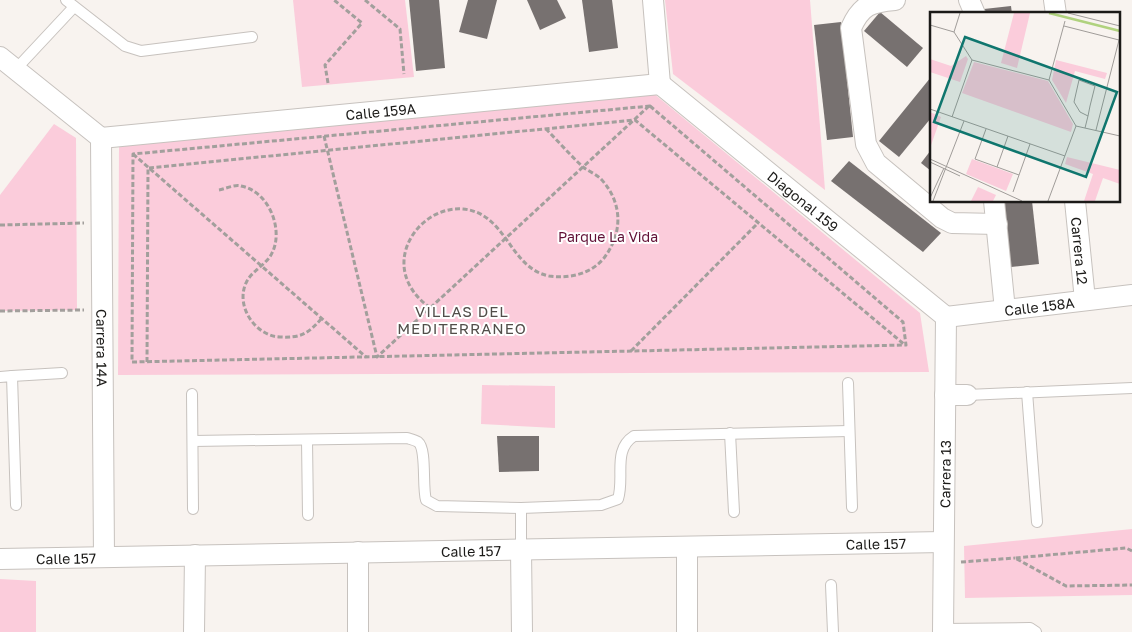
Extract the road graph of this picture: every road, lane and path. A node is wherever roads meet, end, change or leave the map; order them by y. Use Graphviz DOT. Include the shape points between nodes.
graph roads {
  1 [pos="334,0"];
  2 [pos="365,0"];
  3 [pos="653,0"];
  4 [pos="895,0"];
  5 [pos="968,0"];
  6 [pos="70,4"];
  7 [pos="974,12"];
  8 [pos="252,37"];
  9 [pos="0,57"];
  10 [pos="16,70"];
  11 [pos="404,74"];
  12 [pos="328,83"];
  13 [pos="660,84"];
  14 [pos="650,106"];
  15 [pos="635,120"];
  16 [pos="545,128"];
  17 [pos="324,136"];
  18 [pos="101,138"];
  19 [pos="328,150"];
  20 [pos="133,154"];
  21 [pos="584,167"];
  22 [pos="148,168"];
  23 [pos="219,190"];
  24 [pos="994,202"];
  25 [pos="1075,202"];
  26 [pos="758,222"];
  27 [pos="101,223"];
  28 [pos="997,224"];
  29 [pos="0,225"];
  30 [pos="507,238"];
  31 [pos="260,265"];
  32 [pos="1132,295"];
  33 [pos="1085,300"];
  34 [pos="430,308"];
  35 [pos="102,310"];
  36 [pos="1005,310"];
  37 [pos="0,311"];
  38 [pos="946,317"];
  39 [pos="322,318"];
  40 [pos="906,345"];
  41 [pos="631,351"];
  42 [pos="366,357"];
  43 [pos="377,357"];
  44 [pos="147,362"];
  45 [pos="62,373"];
  46 [pos="12,376"];
  47 [pos="0,377"];
  48 [pos="848,383"];
  49 [pos="1132,388"];
  50 [pos="1027,392"];
  51 [pos="192,394"];
  52 [pos="945,395"];
  53 [pos="967,395"];
  54 [pos="849,430"];
  55 [pos="730,433"];
  56 [pos="307,440"];
  57 [pos="193,441"];
  58 [pos="16,505"];
  59 [pos="852,507"];
  60 [pos="521,508"];
  61 [pos="193,509"];
  62 [pos="734,512"];
  63 [pos="308,515"];
  64 [pos="1037,522"];
  65 [pos="943,542"];
  66 [pos="687,547"];
  67 [pos="1132,549"];
  68 [pos="521,550"];
  69 [pos="358,552"];
  70 [pos="195,555"];
  71 [pos="104,557"];
  72 [pos="1015,558"];
  73 [pos="0,559"];
  74 [pos="943,563"];
  75 [pos="831,585"];
  76 [pos="1132,585"];
  77 [pos="944,631"];
  78 [pos="194,632"];
  79 [pos="358,632"];
  80 [pos="522,632"];
  81 [pos="687,632"];
  82 [pos="833,632"];
  83 [pos="1036,632"];
  1 -- 12 [label="path" via="362,23 325,65"];
  2 -- 11 [label="path" via="400,29"];
  3 -- 13 [label="street"];
  4 -- 28 [label="street" via="876,2 858,12 851,28 866,144 876,163 942,218 952,223"];
  5 -- 7 [label="street"];
  6 -- 8 [label="lane" via="125,46 141,50"];
  6 -- 10 [label="lane"];
  9 -- 10 [label="street"];
  10 -- 18 [label="street"];
  13 -- 18 [label="street, Calle 159A"];
  13 -- 38 [label="street, Diagonal 159"];
  14 -- 15 [label="path"];
  14 -- 17 [label="path"];
  14 -- 40 [label="path" via="903,322"];
  15 -- 16 [label="path"];
  15 -- 21 [label="path"];
  15 -- 26 [label="path"];
  16 -- 19 [label="path"];
  16 -- 21 [label="path"];
  17 -- 19 [label="path"];
  17 -- 20 [label="path"];
  18 -- 27 [label="street, Carrera 14A"];
  19 -- 22 [label="path"];
  19 -- 43 [label="path"];
  20 -- 22 [label="path"];
  20 -- 44 [label="path" via="132,362"];
  21 -- 30 [label="path"];
  21 -- 30 [label="path" via="612,192 618,210 618,229 612,247 601,262 576,275 548,276 530,268 516,255"];
  22 -- 31 [label="path"];
  22 -- 44 [label="path"];
  23 -- 31 [label="path" via="240,185 267,203 278,235 272,255"];
  24 -- 28 [label="street"];
  25 -- 33 [label="street, Carrera 12"];
  26 -- 40 [label="path"];
  26 -- 41 [label="path"];
  27 -- 29 [label="path"];
  27 -- 35 [label="street, Carrera 14A"];
  28 -- 36 [label="street"];
  30 -- 34 [label="path"];
  30 -- 34 [label="path" via="481,214 464,209 445,210 429,217 415,229 407,245 404,263 407,280 416,296"];
  31 -- 39 [label="path"];
  31 -- 39 [label="path" via="246,282 243,298 246,314 256,328 270,337 292,338 308,333"];
  32 -- 33 [label="street, Calle 158A"];
  33 -- 36 [label="street, Calle 158A"];
  34 -- 43 [label="path"];
  35 -- 37 [label="path"];
  35 -- 71 [label="street, Carrera 14A"];
  36 -- 38 [label="street, Calle 158A"];
  38 -- 52 [label="street, Carrera 13"];
  39 -- 42 [label="path"];
  40 -- 41 [label="path"];
  41 -- 43 [label="path"];
  42 -- 43 [label="path"];
  42 -- 44 [label="path"];
  45 -- 46 [label="lane"];
  46 -- 47 [label="lane"];
  46 -- 58 [label="lane"];
  48 -- 54 [label="lane"];
  49 -- 50 [label="lane"];
  50 -- 53 [label="lane"];
  50 -- 64 [label="lane"];
  51 -- 57 [label="lane"];
  52 -- 53 [label="street"];
  52 -- 65 [label="street, Carrera 13"];
  54 -- 55 [label="lane"];
  54 -- 59 [label="lane"];
  55 -- 60 [label="lane" via="634,436 624,442 621,450 618,499 601,505"];
  55 -- 62 [label="lane"];
  56 -- 57 [label="lane"];
  56 -- 60 [label="lane" via="407,438 418,441 422,447 426,500 437,506"];
  56 -- 63 [label="lane"];
  57 -- 61 [label="lane"];
  60 -- 68 [label="lane"];
  65 -- 66 [label="street, Calle 157"];
  65 -- 74 [label="street, Carrera 13"];
  66 -- 68 [label="street, Calle 157"];
  66 -- 81 [label="street"];
  67 -- 72 [label="path"];
  68 -- 69 [label="street, Calle 157"];
  68 -- 80 [label="street"];
  69 -- 70 [label="street, Calle 157"];
  69 -- 79 [label="street"];
  70 -- 71 [label="street, Calle 157"];
  70 -- 78 [label="street"];
  71 -- 73 [label="street, Calle 157"];
  72 -- 74 [label="path"];
  72 -- 76 [label="path" via="1066,586"];
  74 -- 77 [label="street, Carrera 13"];
  75 -- 82 [label="lane"];
  77 -- 83 [label="lane" via="1030,628"];
}
